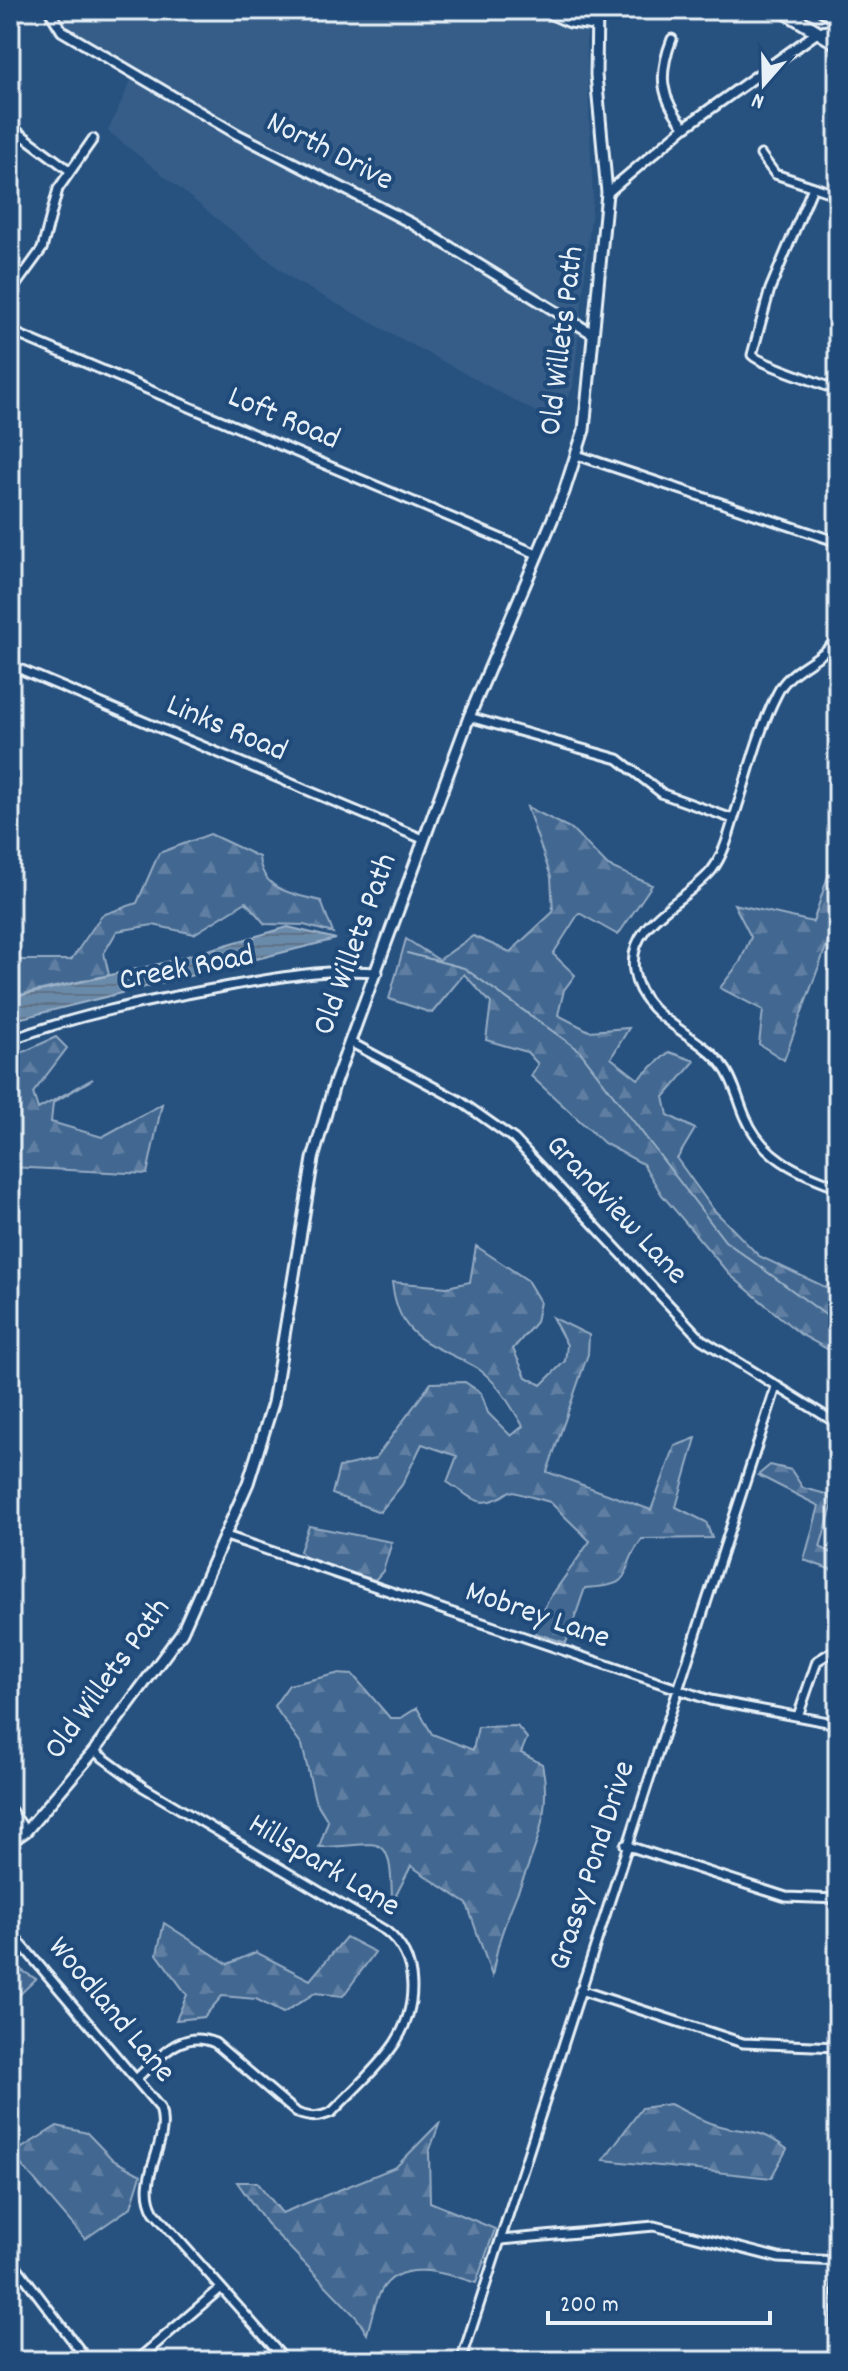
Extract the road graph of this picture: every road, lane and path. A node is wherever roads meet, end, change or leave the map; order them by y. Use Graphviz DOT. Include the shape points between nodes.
graph roads {
  1 [pos="49,10"];
  2 [pos="540,10"];
  3 [pos="597,10"];
  4 [pos="782,10"];
  5 [pos="823,10"];
  6 [pos="555,13"];
  7 [pos="838,19"];
  8 [pos="595,26"];
  9 [pos="838,29"];
  10 [pos="818,32"];
  11 [pos="672,39"];
  12 [pos="838,44"];
  13 [pos="10,126"];
  14 [pos="685,127"];
  15 [pos="93,139"];
  16 [pos="761,155"];
  17 [pos="69,170"];
  18 [pos="813,187"];
  19 [pos="607,193"];
  20 [pos="838,195"];
  21 [pos="10,293"];
  22 [pos="10,331"];
  23 [pos="593,334"];
  24 [pos="838,391"];
  25 [pos="577,455"];
  26 [pos="838,542"];
  27 [pos="537,554"];
  28 [pos="838,637"];
  29 [pos="10,665"];
  30 [pos="469,717"];
  31 [pos="733,819"];
  32 [pos="423,839"];
  33 [pos="378,972"];
  34 [pos="10,1040"];
  35 [pos="350,1042"];
  36 [pos="838,1187"];
  37 [pos="776,1387"];
  38 [pos="838,1424"];
  39 [pos="226,1536"];
  40 [pos="830,1653"];
  41 [pos="676,1689"];
  42 [pos="798,1716"];
  43 [pos="838,1724"];
  44 [pos="94,1751"];
  45 [pos="10,1809"];
  46 [pos="26,1831"];
  47 [pos="10,1842"];
  48 [pos="625,1845"];
  49 [pos="838,1899"];
  50 [pos="10,1931"];
  51 [pos="580,1990"];
  52 [pos="838,2047"];
  53 [pos="137,2078"];
  54 [pos="501,2240"];
  55 [pos="10,2258"];
  56 [pos="838,2261"];
  57 [pos="221,2288"];
  58 [pos="88,2361"];
  59 [pos="136,2361"];
  60 [pos="286,2361"];
  61 [pos="461,2361"];
  62 [pos="835,2361"];
  1 -- 23 [label="street, North Drive" via="62,31 237,134 381,206"];
  2 -- 6 [label="street"];
  3 -- 8 [label="main road, Old Willets Path"];
  4 -- 10 [label="highway"];
  5 -- 7 [label="highway"];
  6 -- 8 [label="street"];
  8 -- 19 [label="main road, Old Willets Path"];
  9 -- 10 [label="street"];
  10 -- 12 [label="highway"];
  10 -- 14 [label="street"];
  11 -- 14 [label="street" via="660,76 668,103"];
  13 -- 17 [label="street"];
  14 -- 19 [label="street"];
  15 -- 17 [label="street"];
  16 -- 18 [label="street" via="775,174"];
  17 -- 21 [label="street" via="58,189 42,249"];
  18 -- 20 [label="street"];
  18 -- 24 [label="street" via="770,289 752,355"];
  19 -- 23 [label="main road, Old Willets Path"];
  22 -- 27 [label="street, Loft Road"];
  23 -- 25 [label="main road, Old Willets Path"];
  25 -- 26 [label="street"];
  25 -- 27 [label="main road, Old Willets Path"];
  27 -- 30 [label="main road, Old Willets Path"];
  28 -- 31 [label="street" via="796,669 777,693"];
  29 -- 32 [label="street, Links Road"];
  30 -- 31 [label="street" via="618,759 663,794"];
  30 -- 32 [label="main road, Old Willets Path"];
  31 -- 36 [label="street" via="720,858 647,928 633,951 638,988 647,1003 727,1070 746,1120 773,1158"];
  32 -- 33 [label="main road, Old Willets Path"];
  33 -- 34 [label="street, Creek Road" via="294,974 63,1020"];
  33 -- 35 [label="main road, Old Willets Path"];
  35 -- 37 [label="street, Grandview Lane" via="447,1093 514,1139 701,1339"];
  35 -- 39 [label="main road, Old Willets Path" via="313,1159 273,1403"];
  37 -- 38 [label="street, Grandview Lane"];
  37 -- 41 [label="street, Grassy Pond Drive"];
  39 -- 41 [label="street, Mobrey Lane"];
  39 -- 44 [label="main road, Old Willets Path" via="182,1632"];
  40 -- 42 [label="street" via="817,1661"];
  41 -- 42 [label="street, Mobrey Lane"];
  41 -- 48 [label="street, Grassy Pond Drive"];
  42 -- 43 [label="street, Mobrey Lane"];
  44 -- 46 [label="main road, Old Willets Path"];
  44 -- 53 [label="street, Hillspark Lane" via="143,1787 386,1931 407,1953 412,1969 413,1986 396,2041 332,2112 321,2117 297,2113 201,2037 172,2047"];
  45 -- 46 [label="street"];
  46 -- 47 [label="main road, Old Willets Path"];
  48 -- 49 [label="street" via="786,1897"];
  48 -- 51 [label="street, Grassy Pond Drive"];
  50 -- 53 [label="street, Woodland Lane"];
  51 -- 52 [label="street" via="743,2043"];
  51 -- 54 [label="street, Grassy Pond Drive"];
  53 -- 57 [label="street, Woodland Lane" via="163,2117 147,2188 149,2203"];
  54 -- 56 [label="street" via="654,2226 779,2258"];
  54 -- 61 [label="street, Grassy Pond Drive"];
  55 -- 58 [label="street"];
  56 -- 62 [label="street"];
  57 -- 59 [label="street"];
  57 -- 60 [label="street, Woodland Lane"];
}
